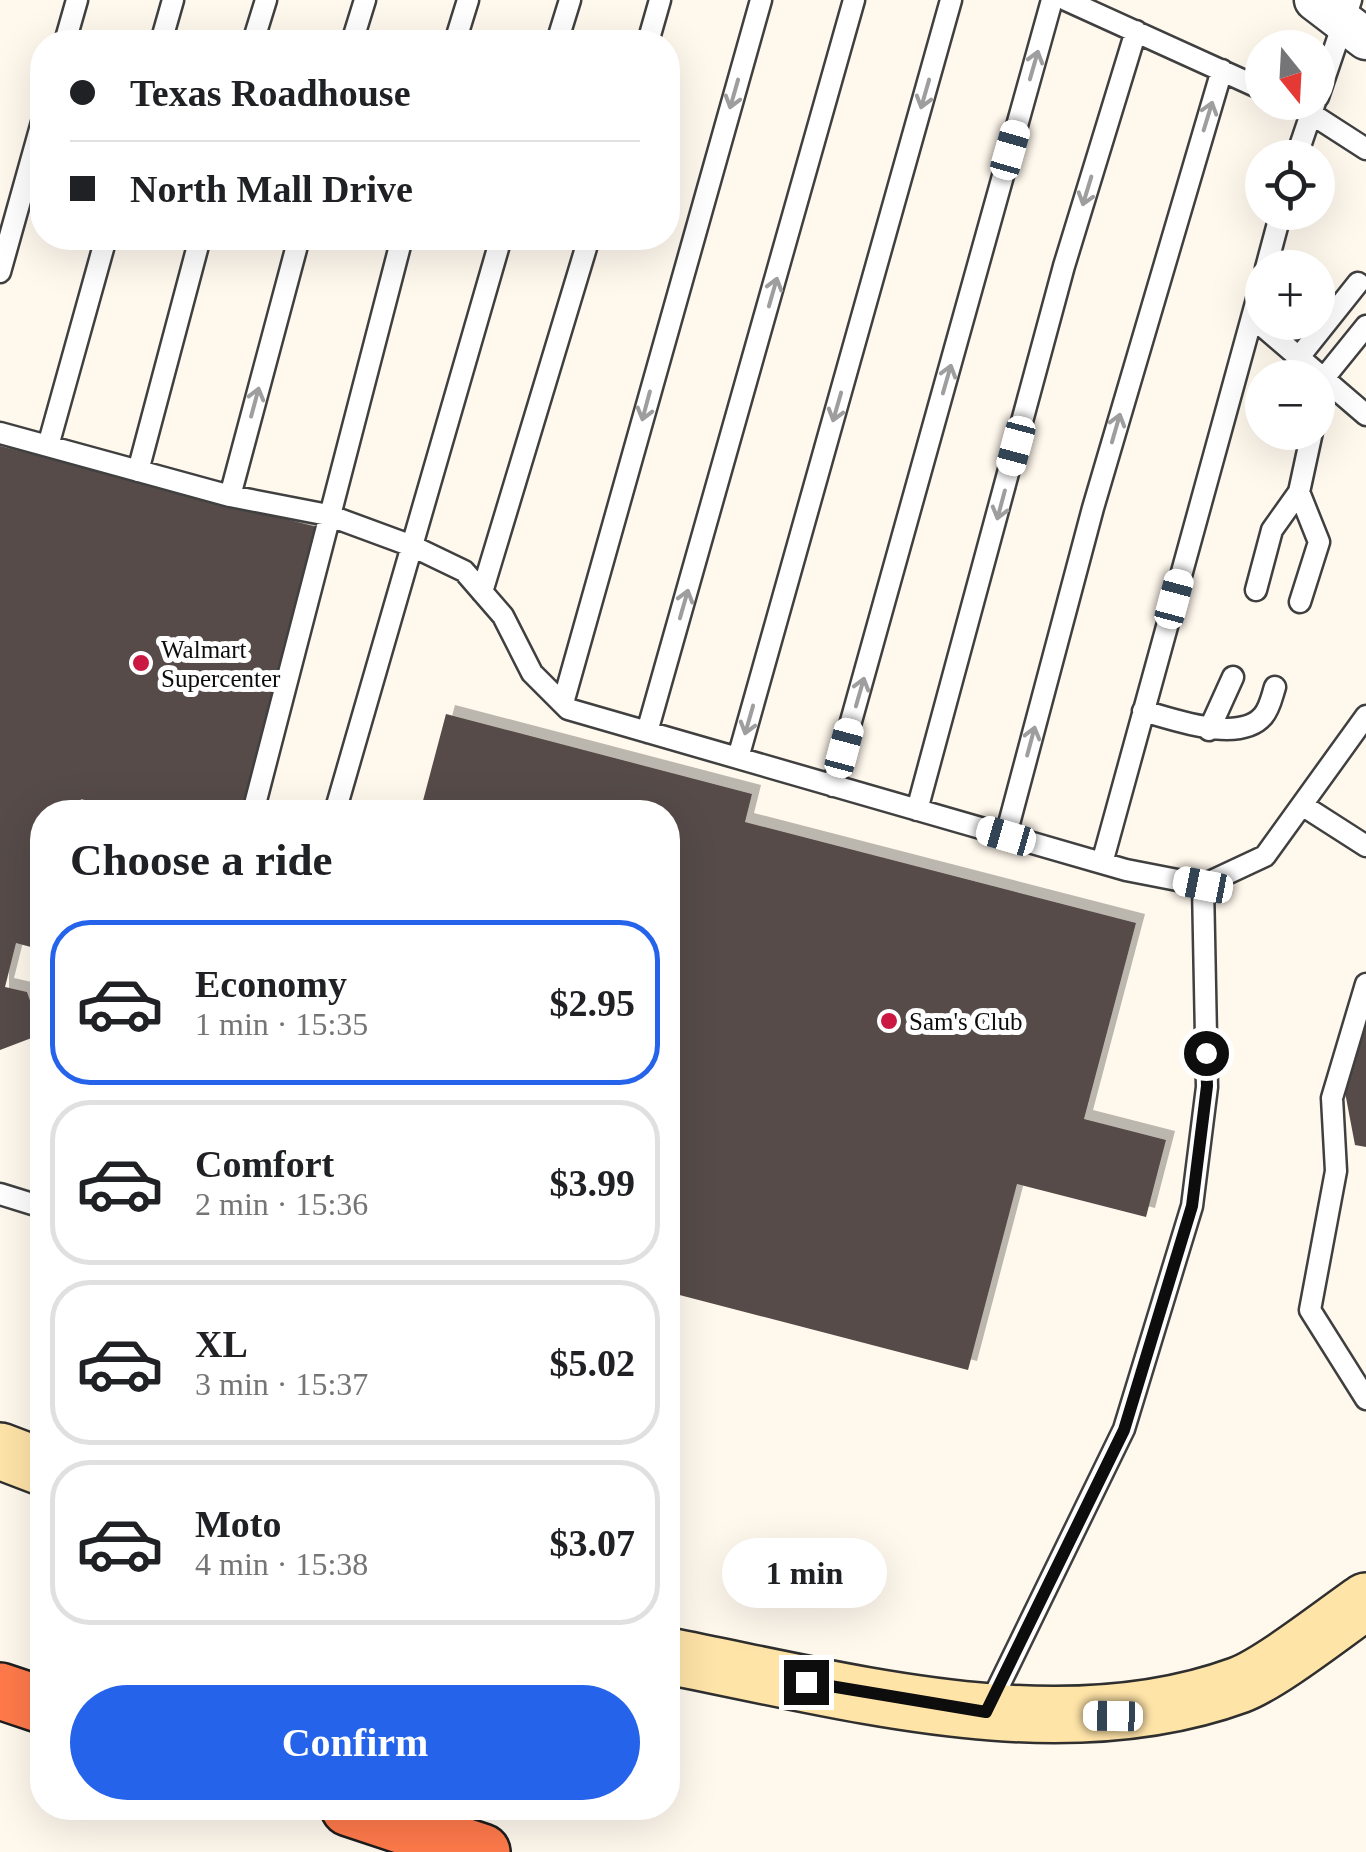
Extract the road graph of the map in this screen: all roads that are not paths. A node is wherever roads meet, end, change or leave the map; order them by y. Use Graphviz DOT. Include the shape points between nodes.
graph roads {
  1 [pos="77,0"];
  2 [pos="174,0"];
  3 [pos="266,0"];
  4 [pos="364,0"];
  5 [pos="468,0"];
  6 [pos="570,0"];
  7 [pos="660,0"];
  8 [pos="761,0"];
  9 [pos="854,0"];
  10 [pos="952,0"];
  11 [pos="1052,0"];
  12 [pos="1066,0"];
  13 [pos="68,30"];
  14 [pos="165,30"];
  15 [pos="257,30"];
  16 [pos="355,30"];
  17 [pos="459,30"];
  18 [pos="561,30"];
  19 [pos="651,30"];
  20 [pos="1136,31"];
  21 [pos="1222,70"];
  22 [pos="1245,81"];
  23 [pos="1331,120"];
  24 [pos="1366,149"];
  25 [pos="30,165"];
  26 [pos="103,250"];
  27 [pos="197,250"];
  28 [pos="295,250"];
  29 [pos="399,250"];
  30 [pos="498,250"];
  31 [pos="585,250"];
  32 [pos="0,272"];
  33 [pos="1358,283"];
  34 [pos="1366,326"];
  35 [pos="1247,340"];
  36 [pos="1279,340"];
  37 [pos="1299,357"];
  38 [pos="1303,360"];
  39 [pos="1335,364"];
  40 [pos="1335,386"];
  41 [pos="1362,405"];
  42 [pos="0,433"];
  43 [pos="48,446"];
  44 [pos="1308,450"];
  45 [pos="138,471"];
  46 [pos="1299,492"];
  47 [pos="230,496"];
  48 [pos="328,515"];
  49 [pos="412,546"];
  50 [pos="1256,590"];
  51 [pos="482,592"];
  52 [pos="1300,602"];
  53 [pos="1233,677"];
  54 [pos="1275,687"];
  55 [pos="563,703"];
  56 [pos="1143,711"];
  57 [pos="1366,716"];
  58 [pos="1209,730"];
  59 [pos="647,732"];
  60 [pos="738,758"];
  61 [pos="834,786"];
  62 [pos="255,800"];
  63 [pos="338,800"];
  64 [pos="1302,805"];
  65 [pos="916,810"];
  66 [pos="1006,836"];
  67 [pos="1366,846"];
  68 [pos="1102,864"];
  69 [pos="1203,885"];
  70 [pos="1366,984"];
  71 [pos="0,1194"];
  72 [pos="30,1203"];
  73 [pos="1366,1399"];
  74 [pos="0,1451"];
  75 [pos="30,1462"];
  76 [pos="1366,1601"];
  77 [pos="680,1658"];
  78 [pos="0,1690"];
  79 [pos="30,1701"];
  80 [pos="986,1712"];
  81 [pos="388,1820"];
  82 [pos="484,1850"];
  1 -- 13 [label="lane"];
  2 -- 14 [label="lane"];
  3 -- 15 [label="lane"];
  4 -- 16 [label="lane"];
  5 -- 17 [label="lane"];
  6 -- 18 [label="lane"];
  7 -- 19 [label="lane"];
  8 -- 55 [label="lane, one-way"];
  59 -- 9 [label="lane, one-way"];
  10 -- 60 [label="lane, one-way"];
  61 -- 11 [label="lane, one-way"];
  12 -- 20 [label="lane"];
  20 -- 21 [label="lane"];
  20 -- 65 [label="lane, one-way" via="1064,266"];
  21 -- 22 [label="lane"];
  66 -- 21 [label="lane, one-way" via="1093,508"];
  23 -- 24 [label="lane"];
  25 -- 32 [label="lane"];
  26 -- 43 [label="lane"];
  27 -- 45 [label="lane"];
  47 -- 28 [label="lane, one-way"];
  29 -- 48 [label="lane"];
  30 -- 49 [label="lane"];
  31 -- 51 [label="lane"];
  33 -- 37 [label="lane"];
  34 -- 39 [label="lane"];
  35 -- 56 [label="lane"];
  36 -- 37 [label="lane"];
  37 -- 38 [label="lane"];
  40 -- 41 [label="lane"];
  42 -- 43 [label="lane"];
  43 -- 45 [label="lane"];
  44 -- 46 [label="lane"];
  45 -- 47 [label="lane"];
  46 -- 50 [label="lane" via="1272,530"];
  46 -- 52 [label="lane" via="1318,542"];
  47 -- 48 [label="lane"];
  48 -- 49 [label="lane"];
  48 -- 62 [label="lane"];
  49 -- 51 [label="lane" via="464,571"];
  49 -- 63 [label="lane"];
  51 -- 55 [label="lane" via="503,616 532,673"];
  53 -- 58 [label="lane"];
  54 -- 58 [label="lane" via="1255,724"];
  55 -- 59 [label="lane"];
  56 -- 58 [label="lane"];
  56 -- 68 [label="lane"];
  57 -- 64 [label="lane"];
  59 -- 60 [label="lane"];
  60 -- 61 [label="lane"];
  61 -- 65 [label="lane"];
  64 -- 67 [label="lane"];
  64 -- 69 [label="lane" via="1265,856"];
  65 -- 66 [label="lane"];
  66 -- 68 [label="lane"];
  68 -- 69 [label="lane"];
  69 -- 80 [label="lane" via="1207,1086 1192,1206 1124,1430"];
  70 -- 73 [label="lane" via="1332,1098 1336,1171 1310,1310"];
  71 -- 72 [label="lane"];
  74 -- 75 [label="street"];
  76 -- 80 [label="street" via="1241,1684 1113,1716"];
  77 -- 80 [label="street"];
  78 -- 79 [label="highway"];
  81 -- 82 [label="highway"];
}
